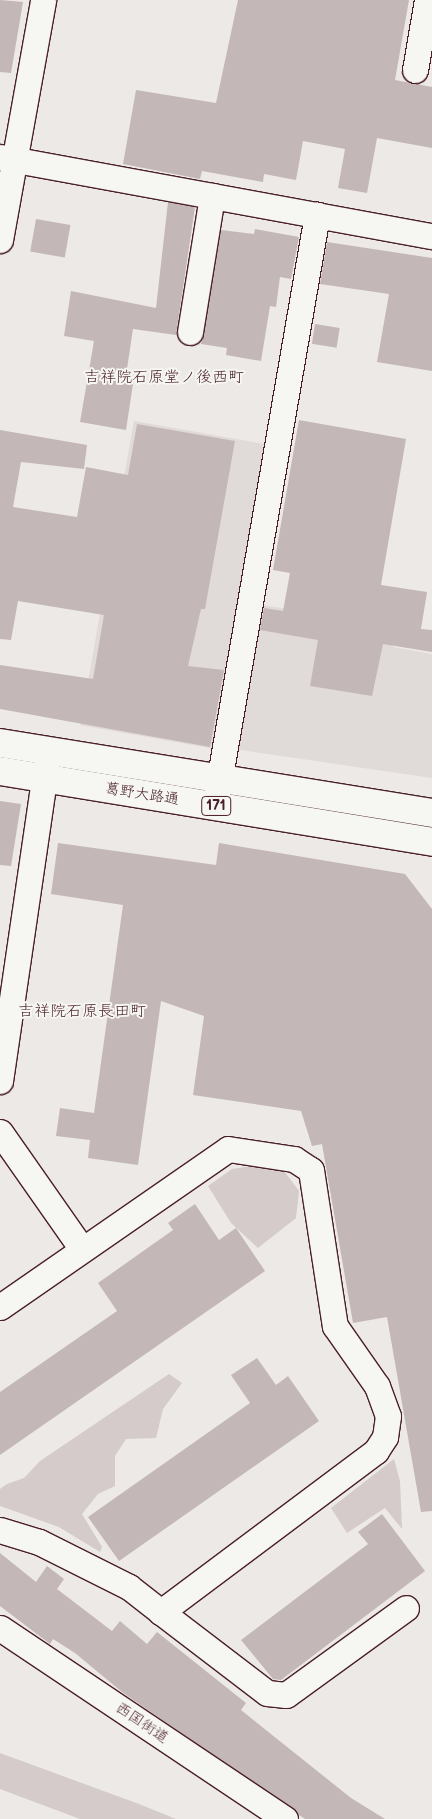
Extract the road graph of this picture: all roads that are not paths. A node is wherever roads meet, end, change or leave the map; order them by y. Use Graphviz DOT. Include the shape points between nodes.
graph roads {
  1 [pos="43,0"];
  2 [pos="427,0"];
  3 [pos="415,70"];
  4 [pos="7,158"];
  5 [pos="212,196"];
  6 [pos="317,215"];
  7 [pos="432,236"];
  8 [pos="0,240"];
  9 [pos="190,332"];
  10 [pos="0,743"];
  11 [pos="46,765"];
  12 [pos="0,771"];
  13 [pos="220,779"];
  14 [pos="214,806"];
  15 [pos="432,813"];
  16 [pos="432,842"];
  17 [pos="0,1081"];
  18 [pos="0,1132"];
  19 [pos="82,1249"];
  20 [pos="0,1307"];
  21 [pos="0,1530"];
  22 [pos="406,1608"];
  23 [pos="161,1612"];
  24 [pos="0,1628"];
  25 [pos="285,1819"];
  1 -- 4 [label="street"];
  2 -- 3 [label="street"];
  4 -- 5 [label="street"];
  4 -- 8 [label="street"];
  5 -- 6 [label="street"];
  5 -- 9 [label="street"];
  6 -- 7 [label="street"];
  6 -- 13 [label="street"];
  10 -- 11 [label="highway, 葛野大路通 / 171"];
  11 -- 12 [label="highway, 葛野大路通 / 171"];
  11 -- 13 [label="highway, 葛野大路通 / 171"];
  11 -- 14 [label="highway, 葛野大路通 / 171"];
  11 -- 17 [label="street"];
  13 -- 14 [label="street"];
  13 -- 15 [label="highway, 葛野大路通 / 171"];
  14 -- 16 [label="highway, 葛野大路通 / 171"];
  18 -- 19 [label="street"];
  19 -- 20 [label="street"];
  19 -- 23 [label="street" via="228,1149 304,1163 311,1170 335,1326 386,1402 385,1437 376,1451"];
  21 -- 23 [label="street" via="39,1542 129,1587"];
  22 -- 23 [label="street" via="286,1695 267,1693"];
  24 -- 25 [label="street, 西国街道"];
}
